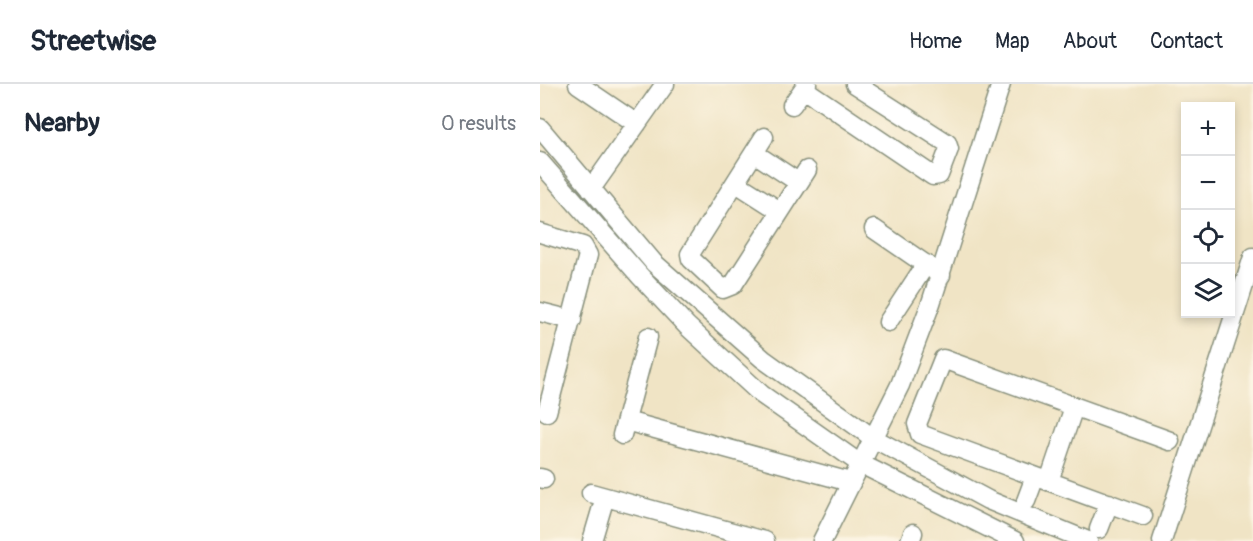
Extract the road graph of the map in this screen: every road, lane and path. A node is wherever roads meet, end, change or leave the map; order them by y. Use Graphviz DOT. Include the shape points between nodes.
graph roads {
  1 [pos="578,84"];
  2 [pos="665,84"];
  3 [pos="855,84"];
  4 [pos="1001,84"];
  5 [pos="805,86"];
  6 [pos="792,105"];
  7 [pos="637,124"];
  8 [pos="540,128"];
  9 [pos="764,137"];
  10 [pos="754,153"];
  11 [pos="540,162"];
  12 [pos="944,164"];
  13 [pos="975,170"];
  14 [pos="736,183"];
  15 [pos="591,189"];
  16 [pos="780,211"];
  17 [pos="874,229"];
  18 [pos="540,233"];
  19 [pos="1253,257"];
  20 [pos="654,263"];
  21 [pos="933,269"];
  22 [pos="703,271"];
  23 [pos="640,276"];
  24 [pos="687,292"];
  25 [pos="1245,307"];
  26 [pos="540,312"];
  27 [pos="572,320"];
  28 [pos="888,322"];
  29 [pos="648,337"];
  30 [pos="900,385"];
  31 [pos="927,396"];
  32 [pos="546,401"];
  33 [pos="1074,407"];
  34 [pos="873,438"];
  35 [pos="1170,441"];
  36 [pos="859,463"];
  37 [pos="1042,479"];
  38 [pos="850,482"];
  39 [pos="1026,501"];
  40 [pos="1109,503"];
  41 [pos="1143,516"];
  42 [pos="1094,535"];
  43 [pos="592,541"];
  44 [pos="765,541"];
  45 [pos="822,541"];
  46 [pos="1015,541"];
  47 [pos="1162,541"];
  1 -- 7 [label="street"];
  2 -- 7 [label="street"];
  3 -- 12 [label="street" via="947,143"];
  4 -- 13 [label="street"];
  5 -- 6 [label="street"];
  5 -- 12 [label="street" via="933,176 939,175"];
  7 -- 15 [label="street"];
  8 -- 15 [label="street"];
  9 -- 10 [label="street"];
  10 -- 14 [label="street"];
  10 -- 16 [label="street" via="802,176"];
  11 -- 23 [label="street"];
  12 -- 13 [label="street"];
  13 -- 21 [label="street"];
  14 -- 16 [label="street"];
  14 -- 22 [label="street" via="691,251 691,259"];
  15 -- 20 [label="street"];
  16 -- 22 [label="street" via="733,285 723,289"];
  17 -- 21 [label="street"];
  18 -- 27 [label="street" via="586,249 588,255"];
  19 -- 25 [label="street"];
  20 -- 23 [label="street"];
  20 -- 24 [label="street"];
  21 -- 28 [label="street"];
  21 -- 30 [label="street"];
  22 -- 24 [label="street"];
  23 -- 36 [label="street" via="761,394"];
  24 -- 34 [label="street" via="763,359"];
  25 -- 47 [label="street"];
  26 -- 27 [label="street"];
  27 -- 32 [label="street"];
  29 -- 38 [label="street" via="624,428"];
  30 -- 31 [label="street"];
  30 -- 34 [label="street"];
  31 -- 33 [label="street" via="943,359"];
  31 -- 37 [label="street" via="917,424 920,434"];
  33 -- 35 [label="street"];
  33 -- 37 [label="street"];
  34 -- 36 [label="street"];
  34 -- 42 [label="street" via="988,500"];
  36 -- 38 [label="street"];
  36 -- 46 [label="street"];
  37 -- 39 [label="street"];
  37 -- 40 [label="street"];
  38 -- 45 [label="street"];
  40 -- 41 [label="street"];
  40 -- 42 [label="street"];
  43 -- 44 [label="street" via="598,495"];
}
